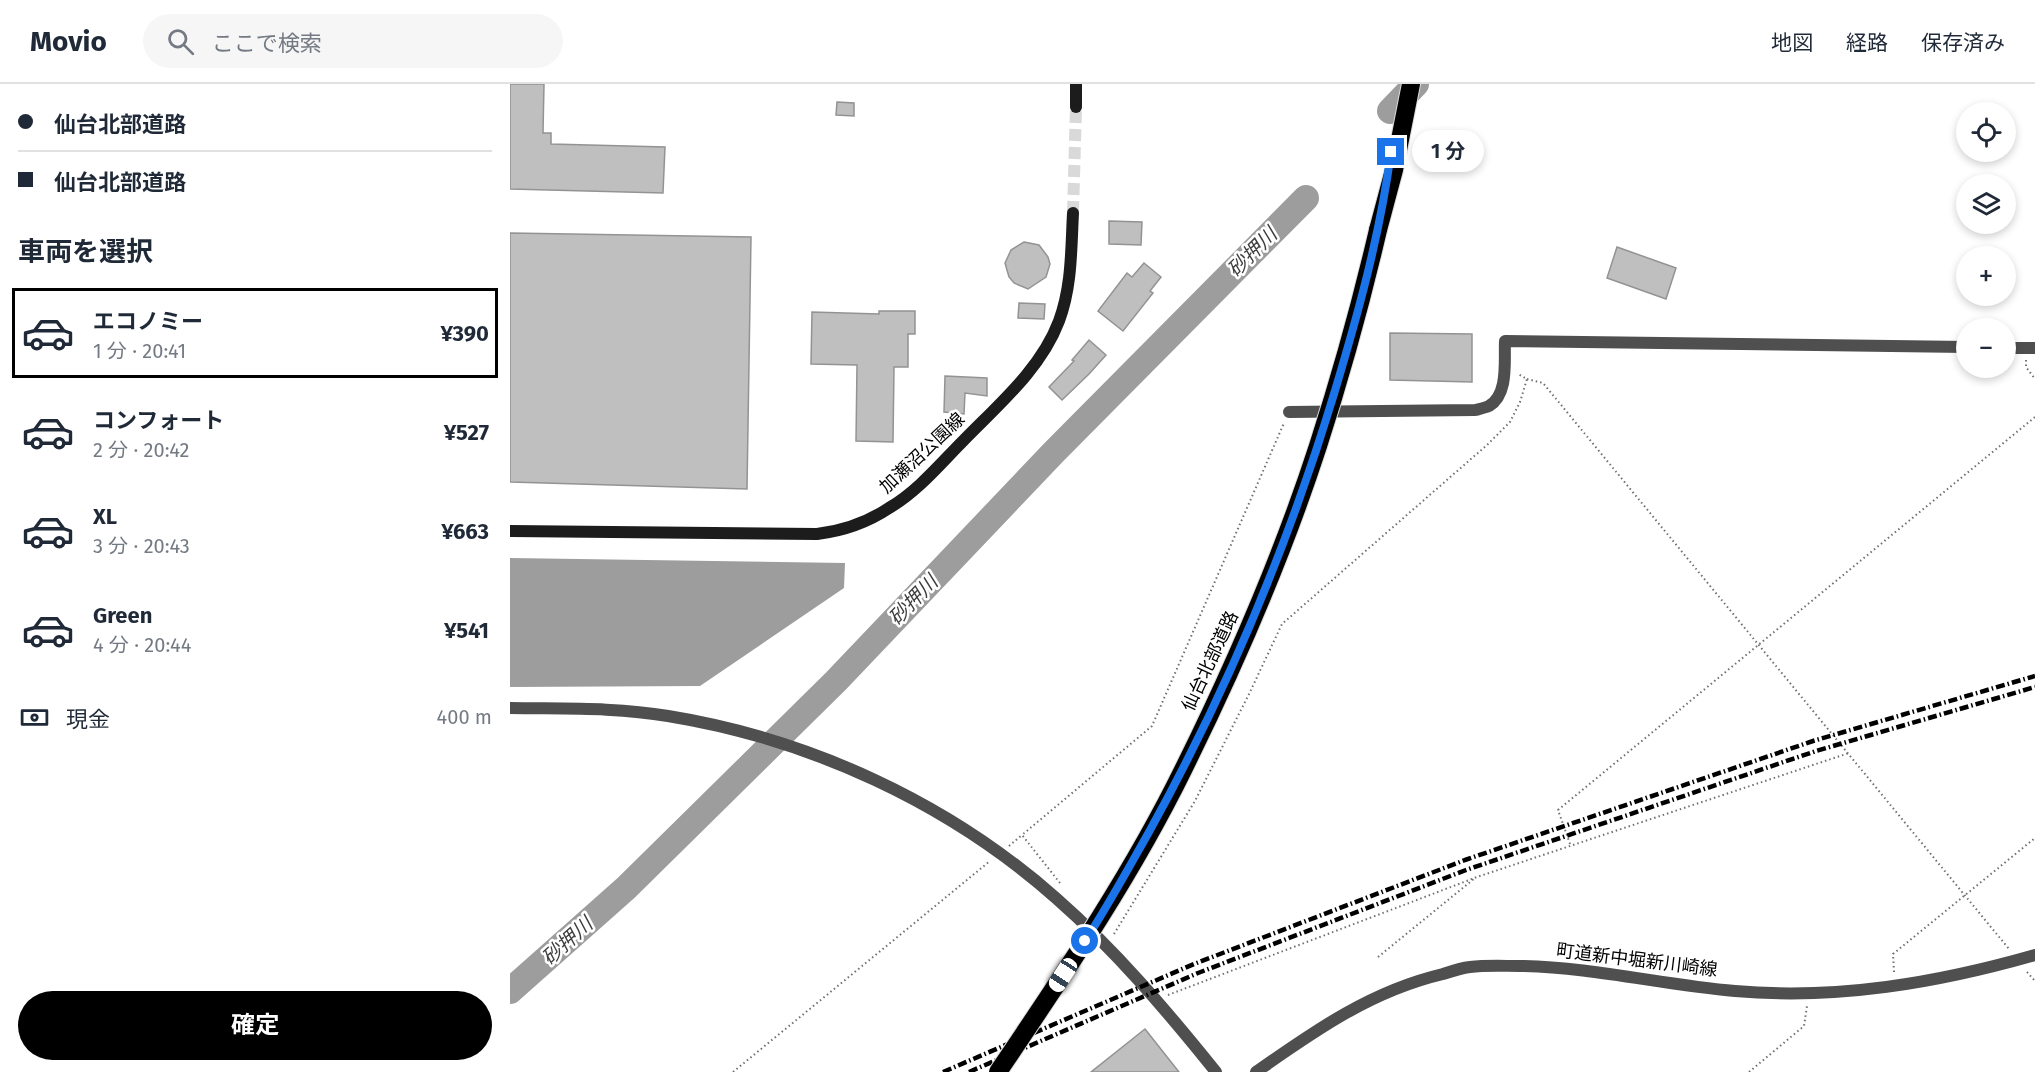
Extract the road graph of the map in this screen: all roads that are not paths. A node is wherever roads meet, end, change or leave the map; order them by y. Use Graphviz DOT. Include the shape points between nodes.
graph roads {
  1 [pos="1076,84"];
  2 [pos="1398,84"];
  3 [pos="1411,84"];
  4 [pos="1076,107"];
  5 [pos="1072,213"];
  6 [pos="1378,230"];
  7 [pos="1956,347"];
  8 [pos="1289,412"];
  9 [pos="510,531"];
  10 [pos="510,708"];
  11 [pos="2035,955"];
  12 [pos="998,1072"];
  13 [pos="1216,1072"];
  14 [pos="1256,1072"];
  1 -- 4 [label="main road"];
  2 -- 6 [label="highway, 仙台北部道路"];
  3 -- 6 [label="highway, 仙台北部道路"];
  5 -- 9 [label="main road, 加瀬沼公園線" via="1069,288 1059,322 1044,351 1015,387 914,490 888,510 856,524 817,534"];
  6 -- 12 [label="highway, 仙台北部道路, bridge" via="1318,447 1238,655 1183,771 1107,908"];
  7 -- 8 [label="street" via="1505,341 1504,382 1498,398 1488,407"];
  10 -- 13 [label="street" via="611,710 745,732 824,758 935,811 1000,853 1055,897 1156,1000"];
  11 -- 14 [label="street, 町道新中堀新川崎線" via="1894,987 1808,994 1735,991 1557,967 1469,967 1422,979 1371,999 1322,1026"];
}
